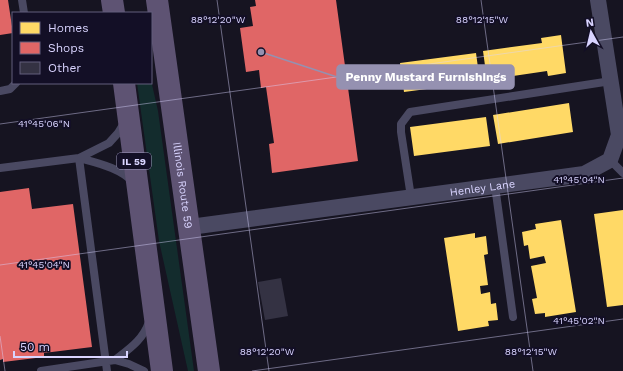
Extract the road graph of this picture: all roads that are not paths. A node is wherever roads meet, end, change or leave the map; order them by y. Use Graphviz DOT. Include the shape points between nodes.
graph roads {
  1 [pos="22,0"];
  2 [pos="157,0"];
  3 [pos="598,0"];
  4 [pos="24,12"];
  5 [pos="611,81"];
  6 [pos="15,84"];
  7 [pos="122,87"];
  8 [pos="0,91"];
  9 [pos="128,115"];
  10 [pos="79,158"];
  11 [pos="610,160"];
  12 [pos="0,168"];
  13 [pos="623,173"];
  14 [pos="495,186"];
  15 [pos="138,188"];
  16 [pos="411,197"];
  17 [pos="190,227"];
  18 [pos="154,310"];
  19 [pos="514,317"];
  20 [pos="115,360"];
  21 [pos="106,362"];
  22 [pos="41,371"];
  23 [pos="107,371"];
  24 [pos="144,371"];
  25 [pos="162,371"];
  26 [pos="209,371"];
  1 -- 4 [label="lane"];
  2 -- 17 [label="main road, Illinois Route 59"];
  3 -- 5 [label="street"];
  5 -- 11 [label="street" via="619,135"];
  5 -- 16 [label="lane" via="410,112 401,124 401,132"];
  6 -- 8 [label="lane" via="10,90"];
  7 -- 9 [label="main road, IL 59"];
  9 -- 10 [label="lane" via="109,143"];
  9 -- 15 [label="main road, IL 59"];
  10 -- 12 [label="lane"];
  10 -- 15 [label="lane" via="112,168 130,179"];
  10 -- 21 [label="lane"];
  11 -- 13 [label="lane"];
  11 -- 14 [label="street, Henley Lane" via="584,174"];
  14 -- 16 [label="street, Henley Lane"];
  14 -- 19 [label="lane"];
  15 -- 18 [label="main road, IL 59"];
  16 -- 17 [label="street, Henley Lane"];
  17 -- 26 [label="main road, Illinois Route 59"];
  18 -- 20 [label="lane" via="139,341"];
  18 -- 25 [label="main road, IL 59"];
  20 -- 21 [label="lane"];
  20 -- 24 [label="lane"];
  21 -- 22 [label="lane"];
  21 -- 23 [label="lane"];
}
